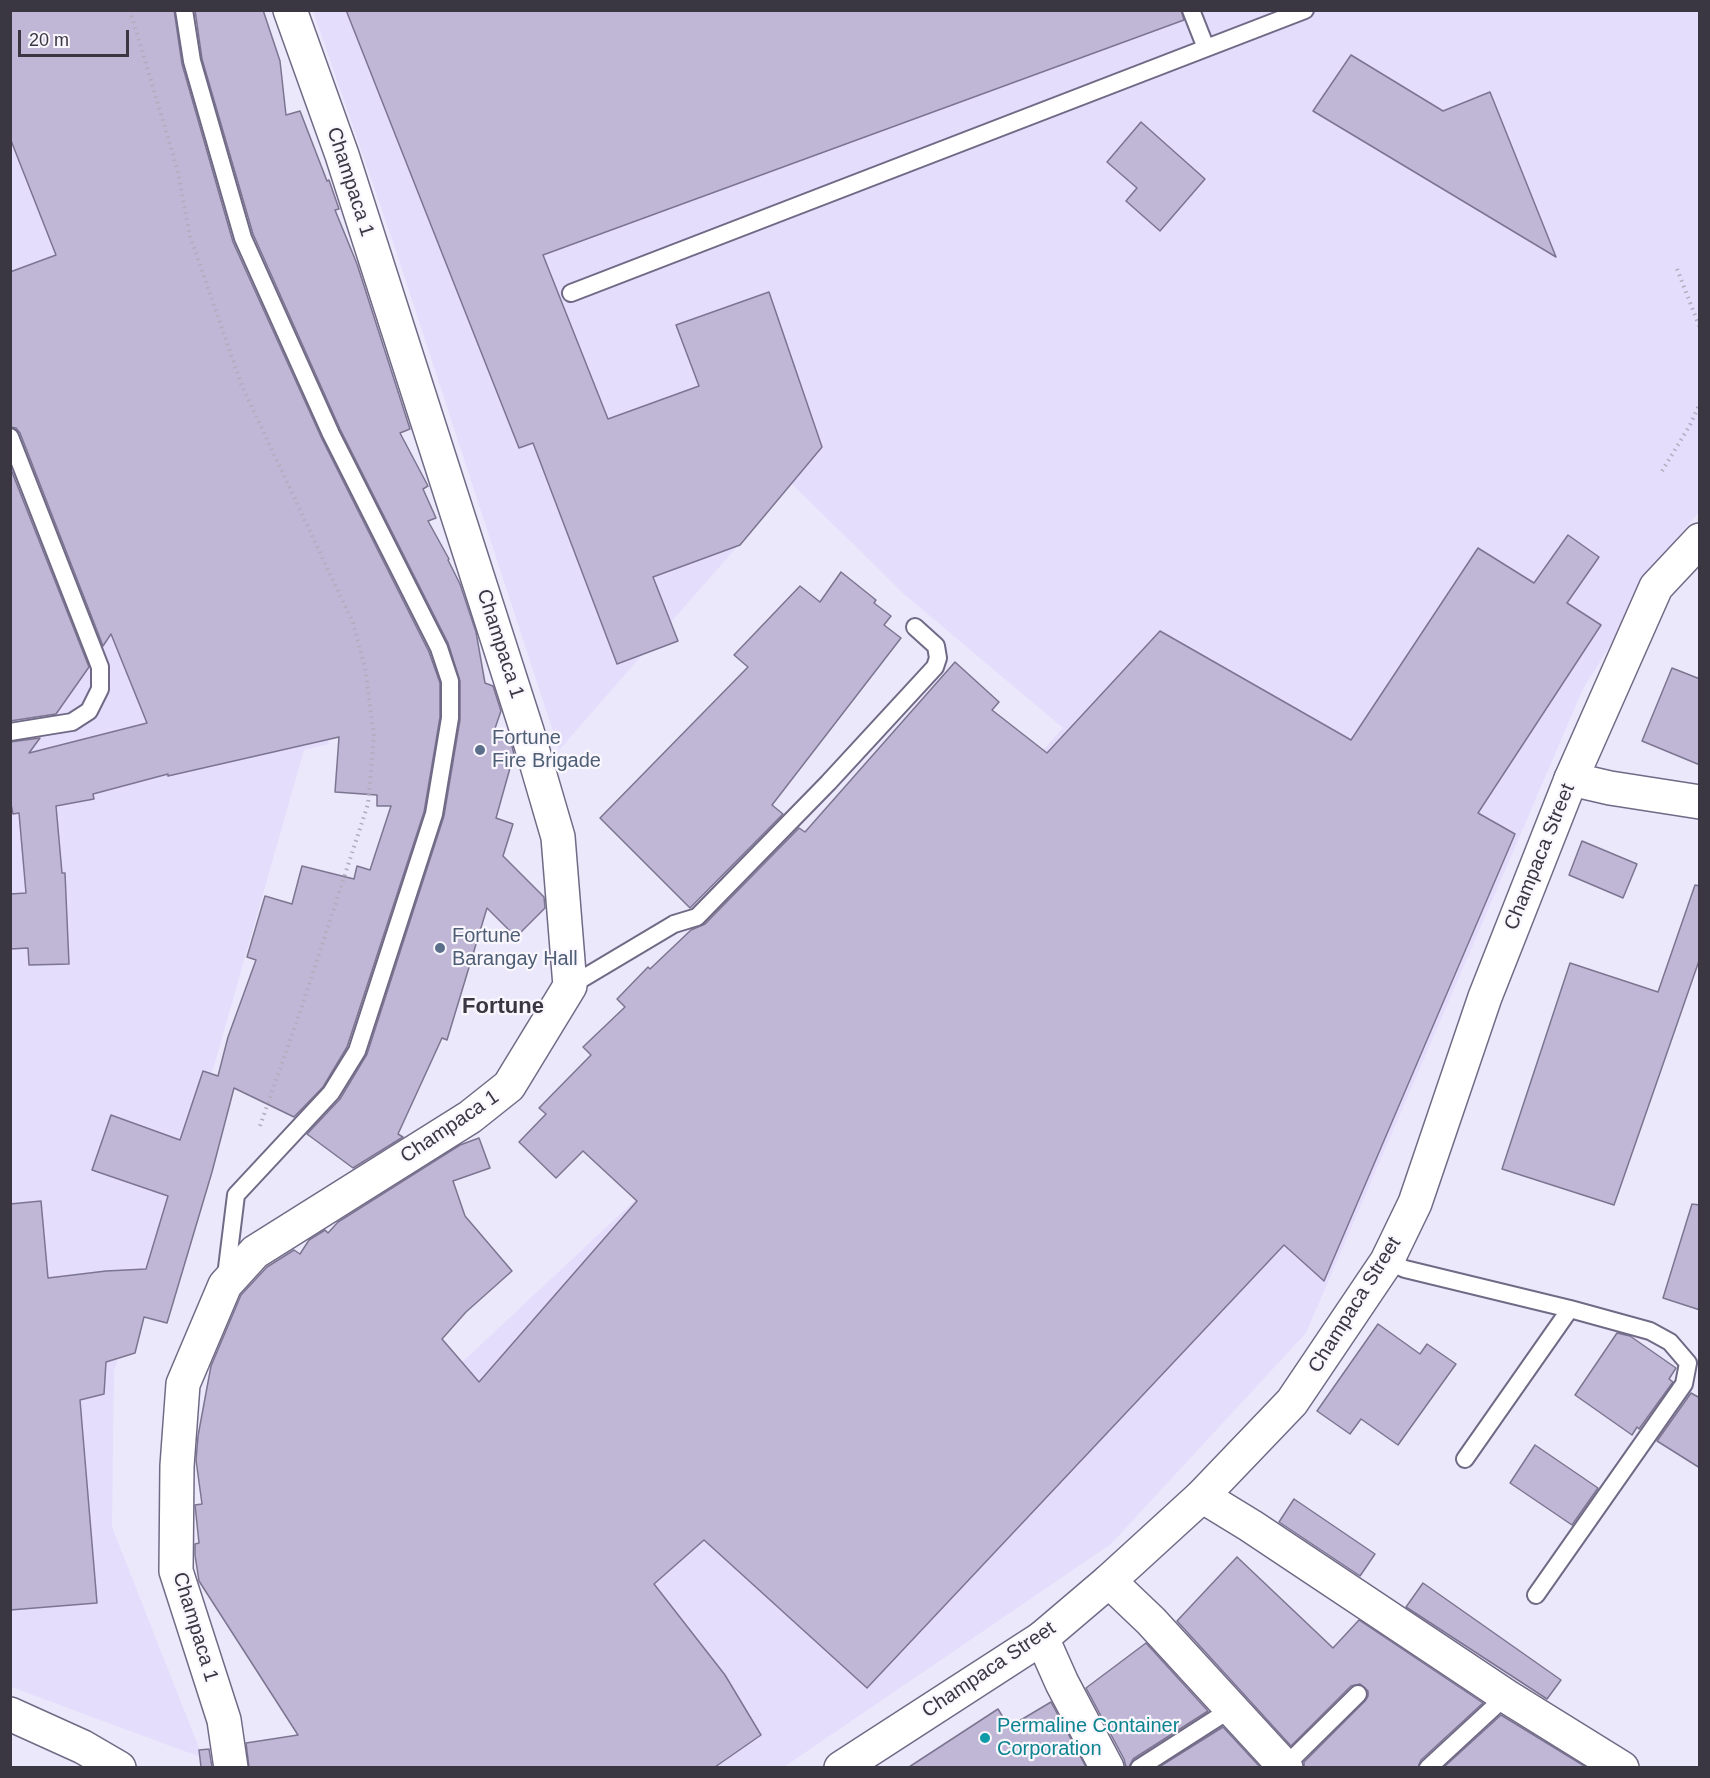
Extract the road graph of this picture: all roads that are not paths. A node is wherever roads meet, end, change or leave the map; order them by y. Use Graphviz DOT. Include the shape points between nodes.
graph roads {
  1 [pos="184,10"];
  2 [pos="291,10"];
  3 [pos="1191,10"];
  4 [pos="1305,10"];
  5 [pos="1206,48"];
  6 [pos="571,293"];
  7 [pos="10,437"];
  8 [pos="1700,540"];
  9 [pos="915,627"];
  10 [pos="10,732"];
  11 [pos="1571,779"];
  12 [pos="1700,802"];
  13 [pos="570,986"];
  14 [pos="1387,1261"];
  15 [pos="225,1285"];
  16 [pos="1570,1309"];
  17 [pos="1465,1459"];
  18 [pos="1202,1496"];
  19 [pos="1109,1581"];
  20 [pos="1536,1595"];
  21 [pos="1041,1638"];
  22 [pos="1358,1694"];
  23 [pos="1506,1696"];
  24 [pos="1231,1709"];
  25 [pos="10,1714"];
  26 [pos="119,1767"];
  27 [pos="231,1767"];
  28 [pos="841,1767"];
  29 [pos="1107,1767"];
  30 [pos="1139,1767"];
  31 [pos="1285,1767"];
  32 [pos="1428,1767"];
  33 [pos="1623,1767"];
  1 -- 15 [label="lane" via="192,61 243,238 331,434 439,648 450,681 450,718 435,814 357,1051 331,1093 236,1195"];
  2 -- 13 [label="street, Champaca 1" via="342,155 555,826"];
  3 -- 5 [label="lane"];
  4 -- 5 [label="lane"];
  5 -- 6 [label="lane"];
  7 -- 10 [label="lane" via="100,667 100,689 89,711 72,722"];
  8 -- 11 [label="street, Champaca Street" via="1656,587"];
  9 -- 13 [label="lane" via="936,646 935,667 828,783 697,917 674,924"];
  11 -- 12 [label="street"];
  11 -- 14 [label="street, Champaca Street" via="1485,997 1415,1203"];
  13 -- 15 [label="street, Champaca 1" via="509,1086 470,1117 255,1252"];
  14 -- 16 [label="lane" via="1405,1269"];
  14 -- 18 [label="street, Champaca Street" via="1292,1402"];
  15 -- 27 [label="street, Champaca 1" via="183,1384 176,1571 224,1720"];
  16 -- 17 [label="lane"];
  16 -- 20 [label="lane" via="1650,1331 1670,1342 1688,1363 1684,1384"];
  18 -- 19 [label="street, Champaca Street"];
  18 -- 23 [label="street"];
  19 -- 21 [label="street, Champaca Street"];
  19 -- 24 [label="street"];
  21 -- 28 [label="street, Champaca Street"];
  21 -- 29 [label="street"];
  22 -- 31 [label="lane"];
  23 -- 32 [label="lane"];
  23 -- 33 [label="street"];
  24 -- 30 [label="lane"];
  24 -- 31 [label="street"];
  25 -- 26 [label="street"];
}
